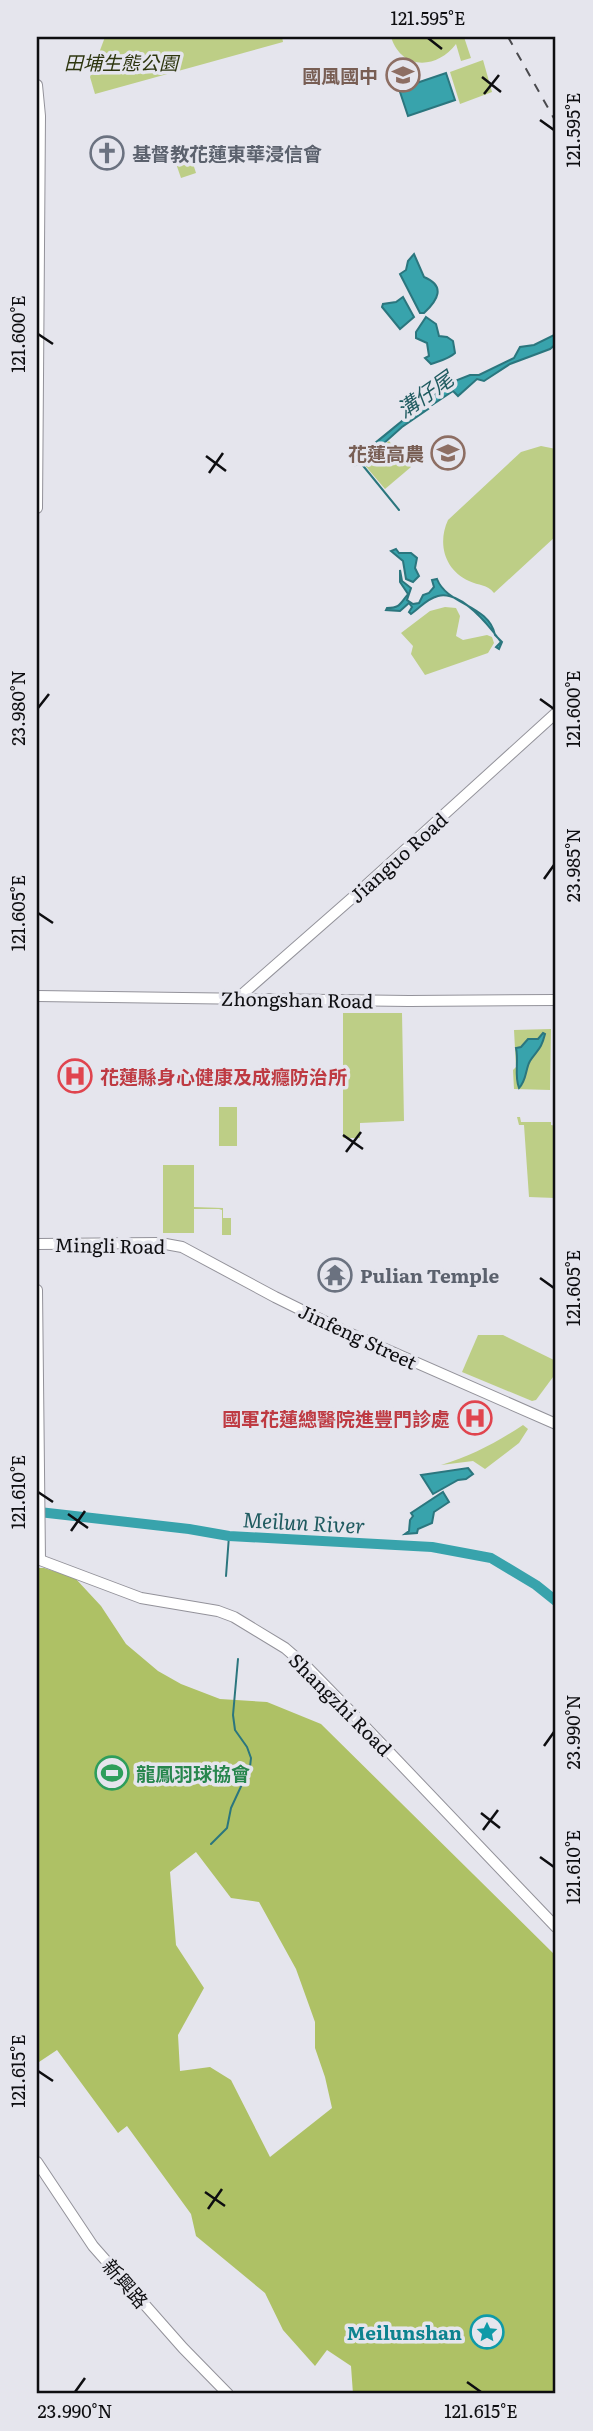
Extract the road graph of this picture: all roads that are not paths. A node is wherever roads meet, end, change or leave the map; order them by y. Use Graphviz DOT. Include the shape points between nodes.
graph roads {
  1 [pos="37,85"];
  2 [pos="37,508"];
  3 [pos="556,713"];
  4 [pos="37,996"];
  5 [pos="237,998"];
  6 [pos="556,999"];
  7 [pos="37,1244"];
  8 [pos="183,1247"];
  9 [pos="37,1290"];
  10 [pos="556,1424"];
  11 [pos="38,1556"];
  12 [pos="556,1927"];
  13 [pos="37,2162"];
  14 [pos="228,2394"];
  1 -- 2 [label="street"];
  3 -- 5 [label="street, Jianguo Road"];
  4 -- 5 [label="street, Zhongshan Road"];
  5 -- 6 [label="street, Zhongshan Road"];
  7 -- 8 [label="street, Mingli Road" via="160,1243"];
  8 -- 10 [label="street, Jinfeng Street" via="342,1330"];
  9 -- 11 [label="street"];
  11 -- 12 [label="street, Shangzhi Road" via="141,1598 218,1611 285,1648"];
  13 -- 14 [label="street, 新興路" via="93,2246"];
}
